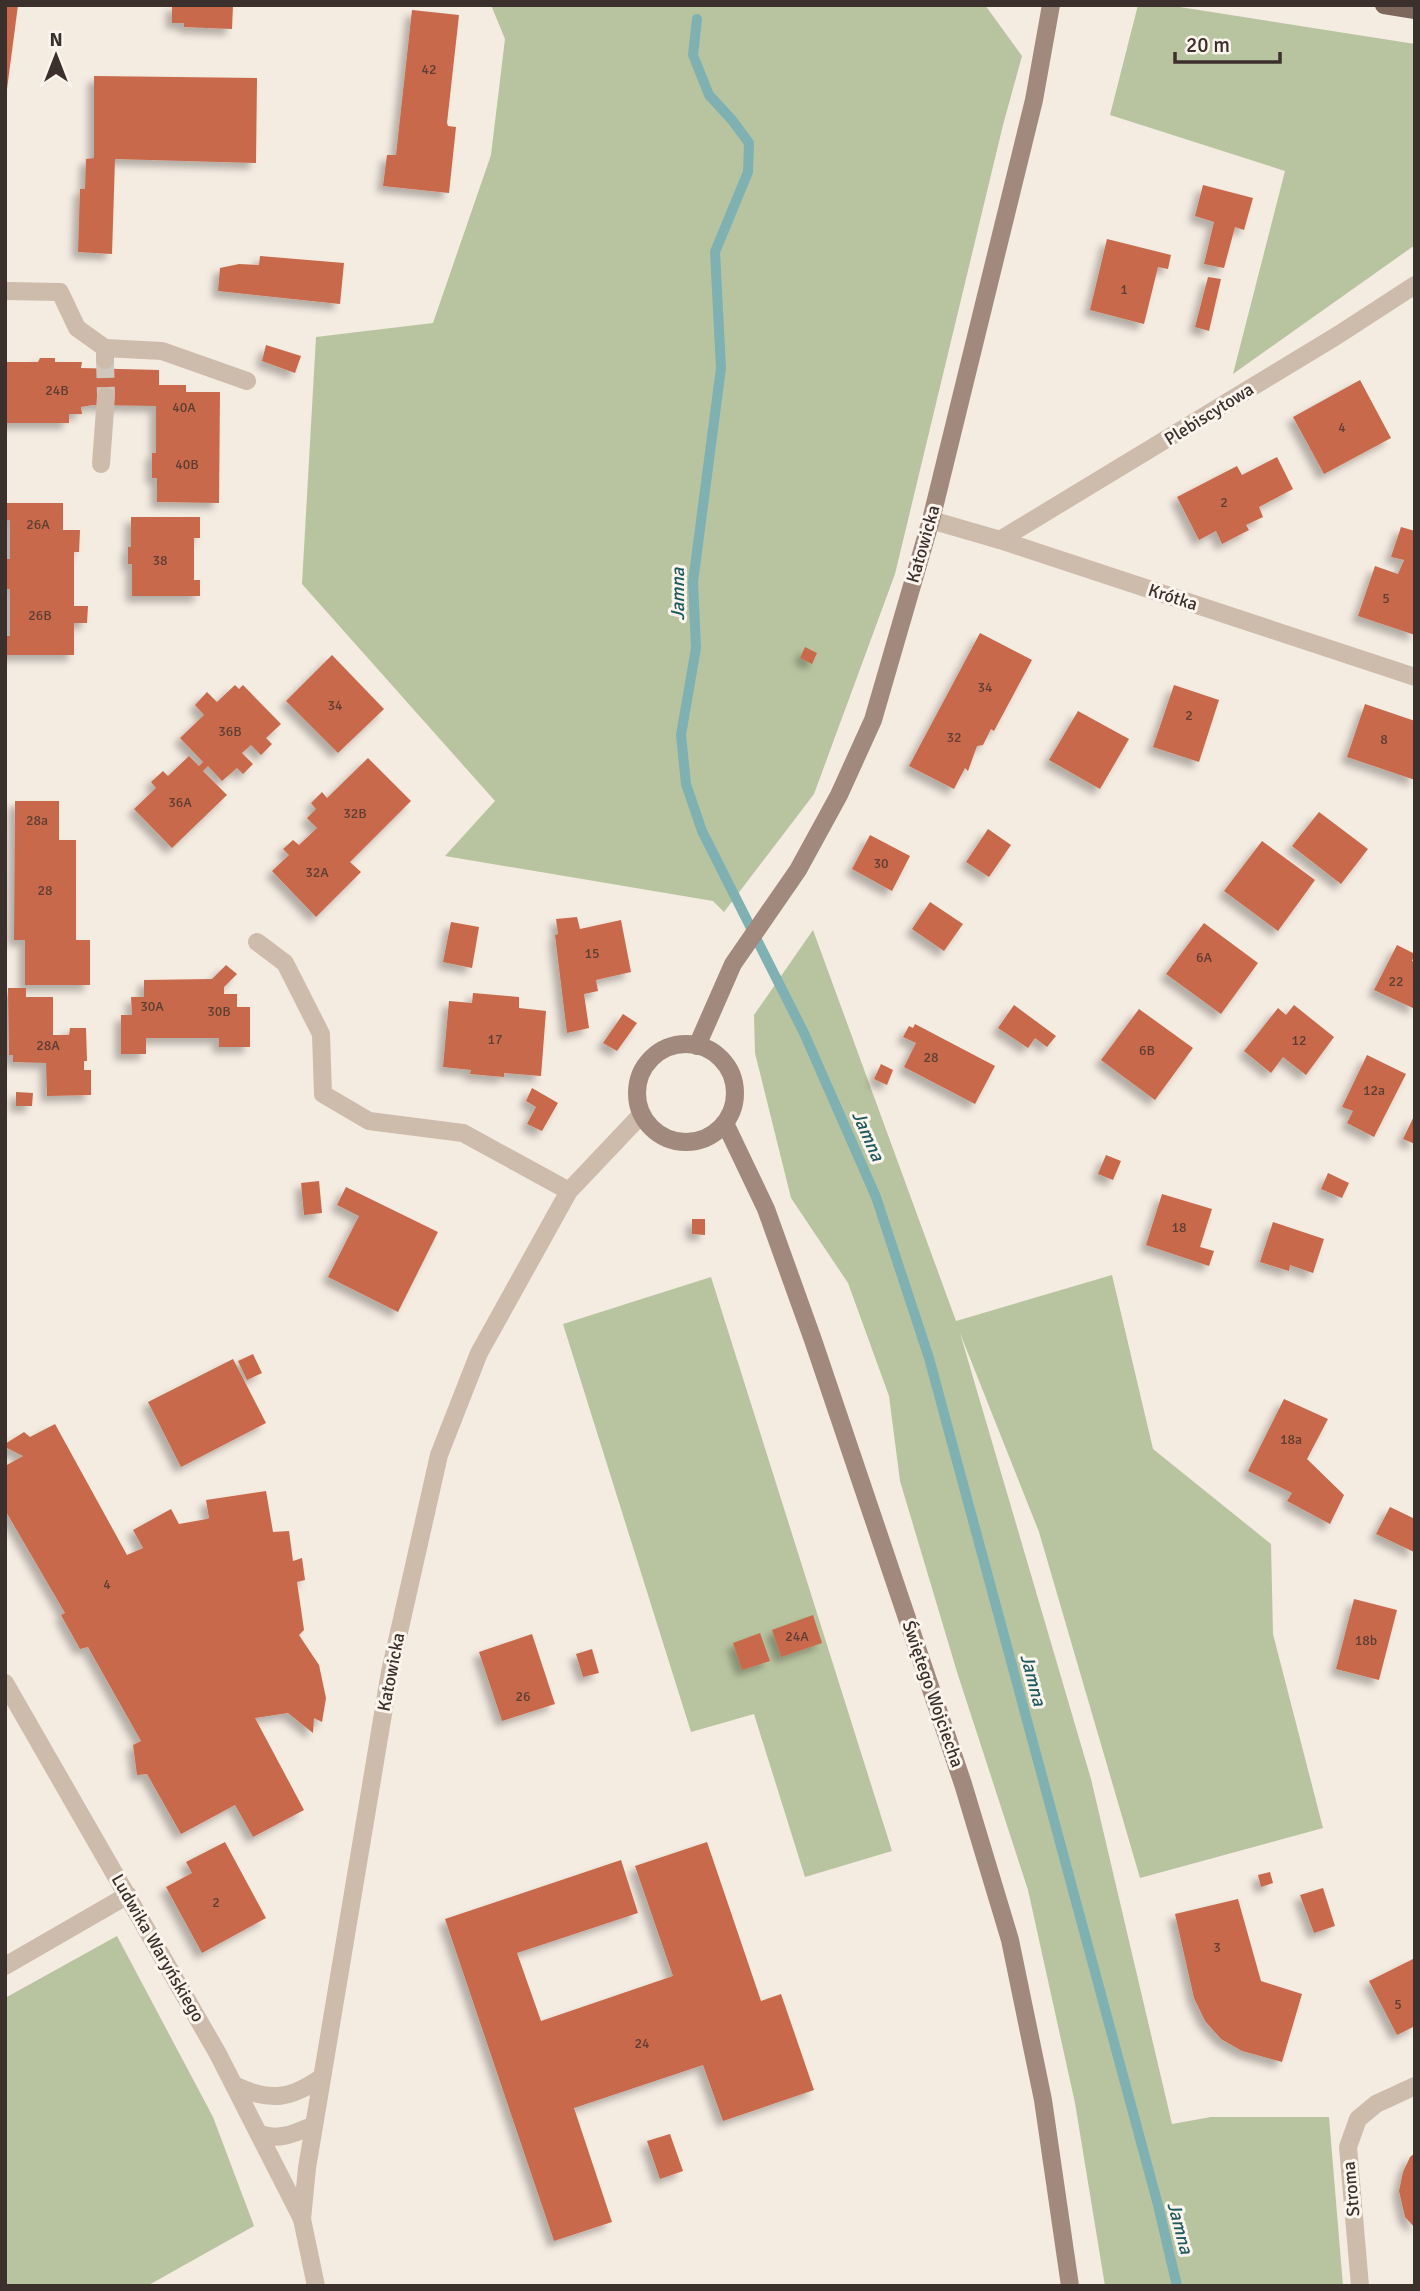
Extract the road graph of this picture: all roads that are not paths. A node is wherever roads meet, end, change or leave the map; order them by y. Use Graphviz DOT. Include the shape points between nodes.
graph roads {
  1 [pos="1051,5"];
  2 [pos="1384,5"];
  3 [pos="1415,10"];
  4 [pos="1415,285"];
  5 [pos="5,291"];
  6 [pos="247,381"];
  7 [pos="106,396"];
  8 [pos="101,464"];
  9 [pos="931,520"];
  10 [pos="1000,540"];
  11 [pos="1415,677"];
  12 [pos="257,942"];
  13 [pos="697,1046"];
  14 [pos="641,1115"];
  15 [pos="725,1123"];
  16 [pos="569,1191"];
  17 [pos="5,1683"];
  18 [pos="128,1895"];
  19 [pos="5,1966"];
  20 [pos="322,2077"];
  21 [pos="1415,2086"];
  22 [pos="236,2087"];
  23 [pos="314,2125"];
  24 [pos="260,2134"];
  25 [pos="302,2219"];
  26 [pos="316,2286"];
  27 [pos="1070,2286"];
  28 [pos="1360,2286"];
  1 -- 9 [label="street, Katowicka" via="1034,100"];
  2 -- 3 [label="main road"];
  4 -- 10 [label="street, Plebiscytowa"];
  5 -- 6 [label="street" via="60,292 77,328 105,354 162,351"];
  7 -- 8 [label="street"];
  9 -- 10 [label="street, Krótka"];
  9 -- 13 [label="street, Katowicka" via="873,720 798,870 733,964"];
  10 -- 11 [label="street, Krótka"];
  12 -- 16 [label="street" via="285,963 321,1034 323,1094 369,1121 463,1133"];
  13 -- 14 [label="street" via="676,1044 647,1064 637,1094"];
  13 -- 15 [label="street" via="718,1058 732,1077 735,1099"];
  14 -- 15 [label="street" via="655,1131 688,1142 705,1139"];
  14 -- 16 [label="street, Katowicka"];
  15 -- 27 [label="street, Świętego Wojciecha" via="766,1209 799,1300 963,1784 1010,1940 1043,2100"];
  16 -- 20 [label="street, Katowicka" via="479,1353 439,1455 390,1672"];
  17 -- 18 [label="street, Ludwika Waryńskiego"];
  18 -- 19 [label="street"];
  18 -- 22 [label="street, Ludwika Waryńskiego"];
  20 -- 22 [label="street" via="291,2095 261,2097"];
  20 -- 23 [label="street, Katowicka"];
  21 -- 28 [label="street, Stroma" via="1376,2104 1358,2119 1348,2147"];
  22 -- 24 [label="street, Ludwika Waryńskiego"];
  23 -- 24 [label="street" via="288,2137"];
  23 -- 25 [label="street, Katowicka"];
  24 -- 25 [label="street, Ludwika Waryńskiego"];
  25 -- 26 [label="street, Katowicka"];
}
